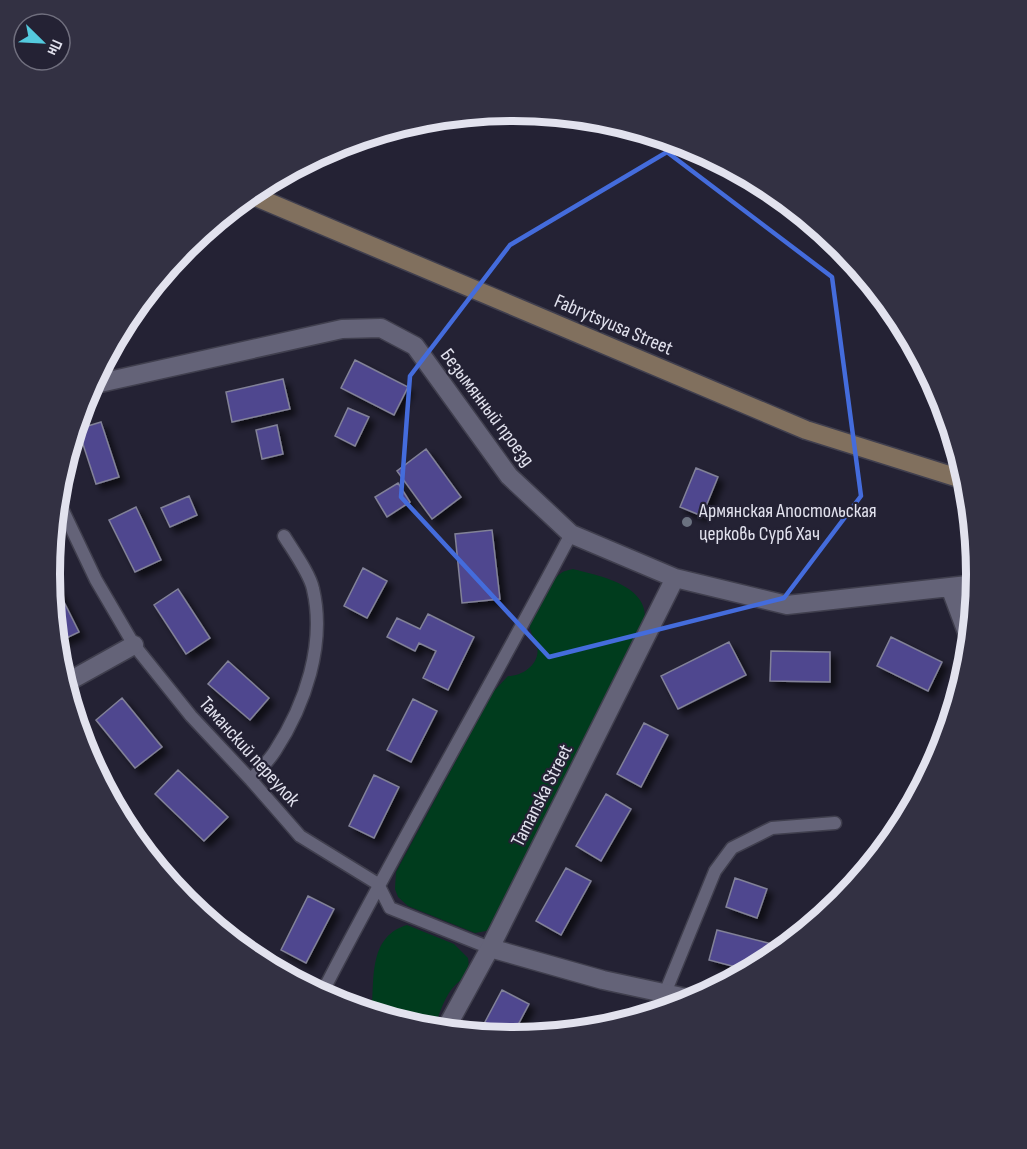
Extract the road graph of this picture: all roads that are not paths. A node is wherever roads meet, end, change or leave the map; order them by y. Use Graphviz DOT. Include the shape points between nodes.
graph roads {
  1 [pos="260,199"];
  2 [pos="103,382"];
  3 [pos="956,477"];
  4 [pos="64,513"];
  5 [pos="571,534"];
  6 [pos="284,536"];
  7 [pos="675,578"];
  8 [pos="967,585"];
  9 [pos="950,587"];
  10 [pos="964,624"];
  11 [pos="134,645"];
  12 [pos="72,679"];
  13 [pos="251,780"];
  14 [pos="835,822"];
  15 [pos="378,884"];
  16 [pos="490,948"];
  17 [pos="325,986"];
  18 [pos="664,993"];
  19 [pos="679,996"];
  20 [pos="449,1023"];
  1 -- 3 [label="main road, Fabrytsyusa Street" via="806,430"];
  2 -- 5 [label="street, Безымянный проезд" via="342,328 381,328 415,346 509,476"];
  4 -- 11 [label="lane, Таманский переулок" via="96,580"];
  5 -- 7 [label="street, Безымянный проезд"];
  5 -- 15 [label="lane"];
  6 -- 13 [label="lane" via="313,587 318,631 310,677 294,720 274,754"];
  7 -- 9 [label="street, Безымянный проезд" via="788,604"];
  7 -- 16 [label="street, Tamanska Street"];
  8 -- 9 [label="street, Безымянный проезд"];
  9 -- 10 [label="street"];
  11 -- 12 [label="street"];
  11 -- 13 [label="lane, Таманский переулок" via="191,716"];
  13 -- 15 [label="lane, Таманский переулок" via="300,836"];
  14 -- 18 [label="lane" via="772,828 732,848 715,871"];
  15 -- 16 [label="lane, Таманский переулок" via="390,908"];
  15 -- 17 [label="lane"];
  16 -- 18 [label="street"];
  16 -- 20 [label="street, Tamanska Street"];
  18 -- 19 [label="street"];
}
